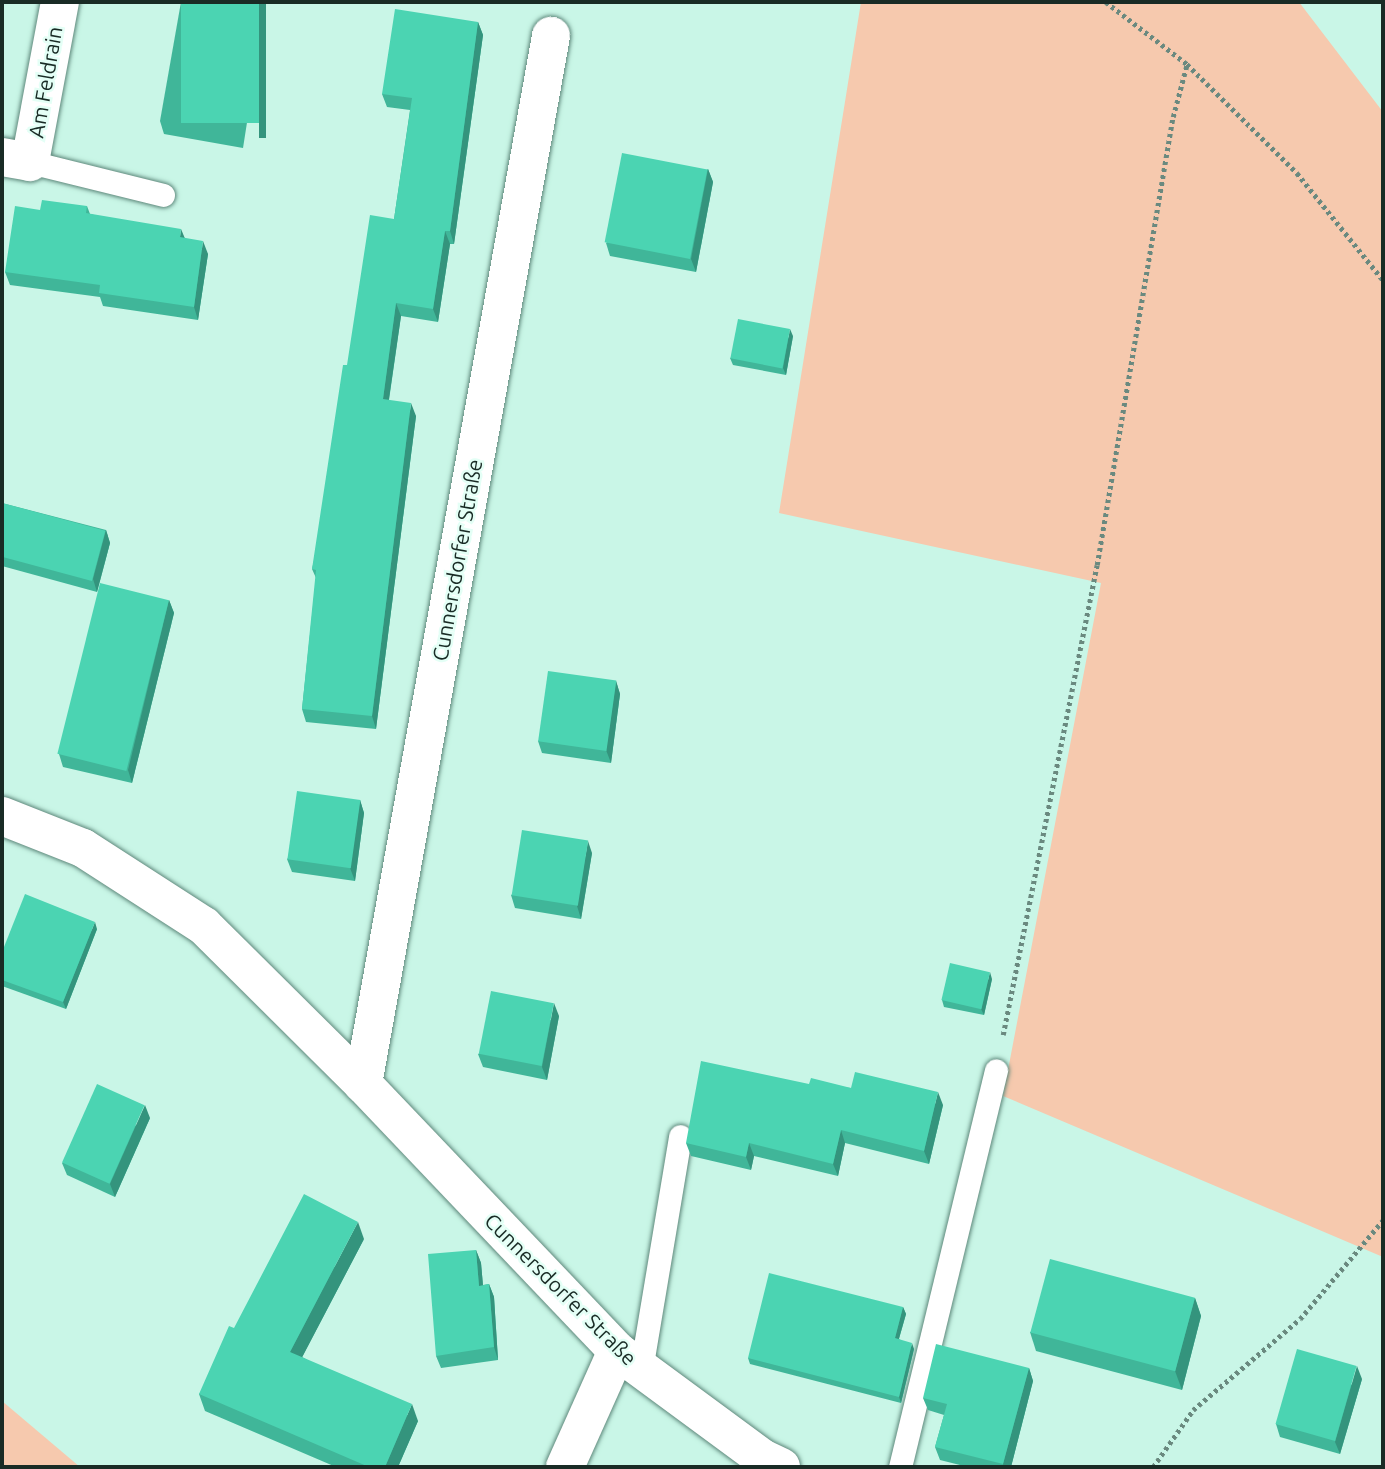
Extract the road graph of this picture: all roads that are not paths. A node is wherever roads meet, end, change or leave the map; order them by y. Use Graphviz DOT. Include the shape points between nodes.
graph roads {
  1 [pos="60,2"];
  2 [pos="551,36"];
  3 [pos="16,160"];
  4 [pos="163,195"];
  5 [pos="2,816"];
  6 [pos="996,1070"];
  7 [pos="363,1083"];
  8 [pos="680,1136"];
  9 [pos="629,1361"];
  10 [pos="565,1467"];
  11 [pos="781,1467"];
  12 [pos="900,1467"];
  1 -- 3 [label="street, Am Feldrain"];
  2 -- 7 [label="street, Cunnersdorfer Straße"];
  3 -- 4 [label="lane"];
  5 -- 7 [label="street, Cunnersdorfer Straße" via="83,848 204,926"];
  6 -- 12 [label="lane"];
  7 -- 9 [label="street, Cunnersdorfer Straße"];
  8 -- 9 [label="lane"];
  9 -- 10 [label="street"];
  9 -- 11 [label="street, Cunnersdorfer Straße"];
}
